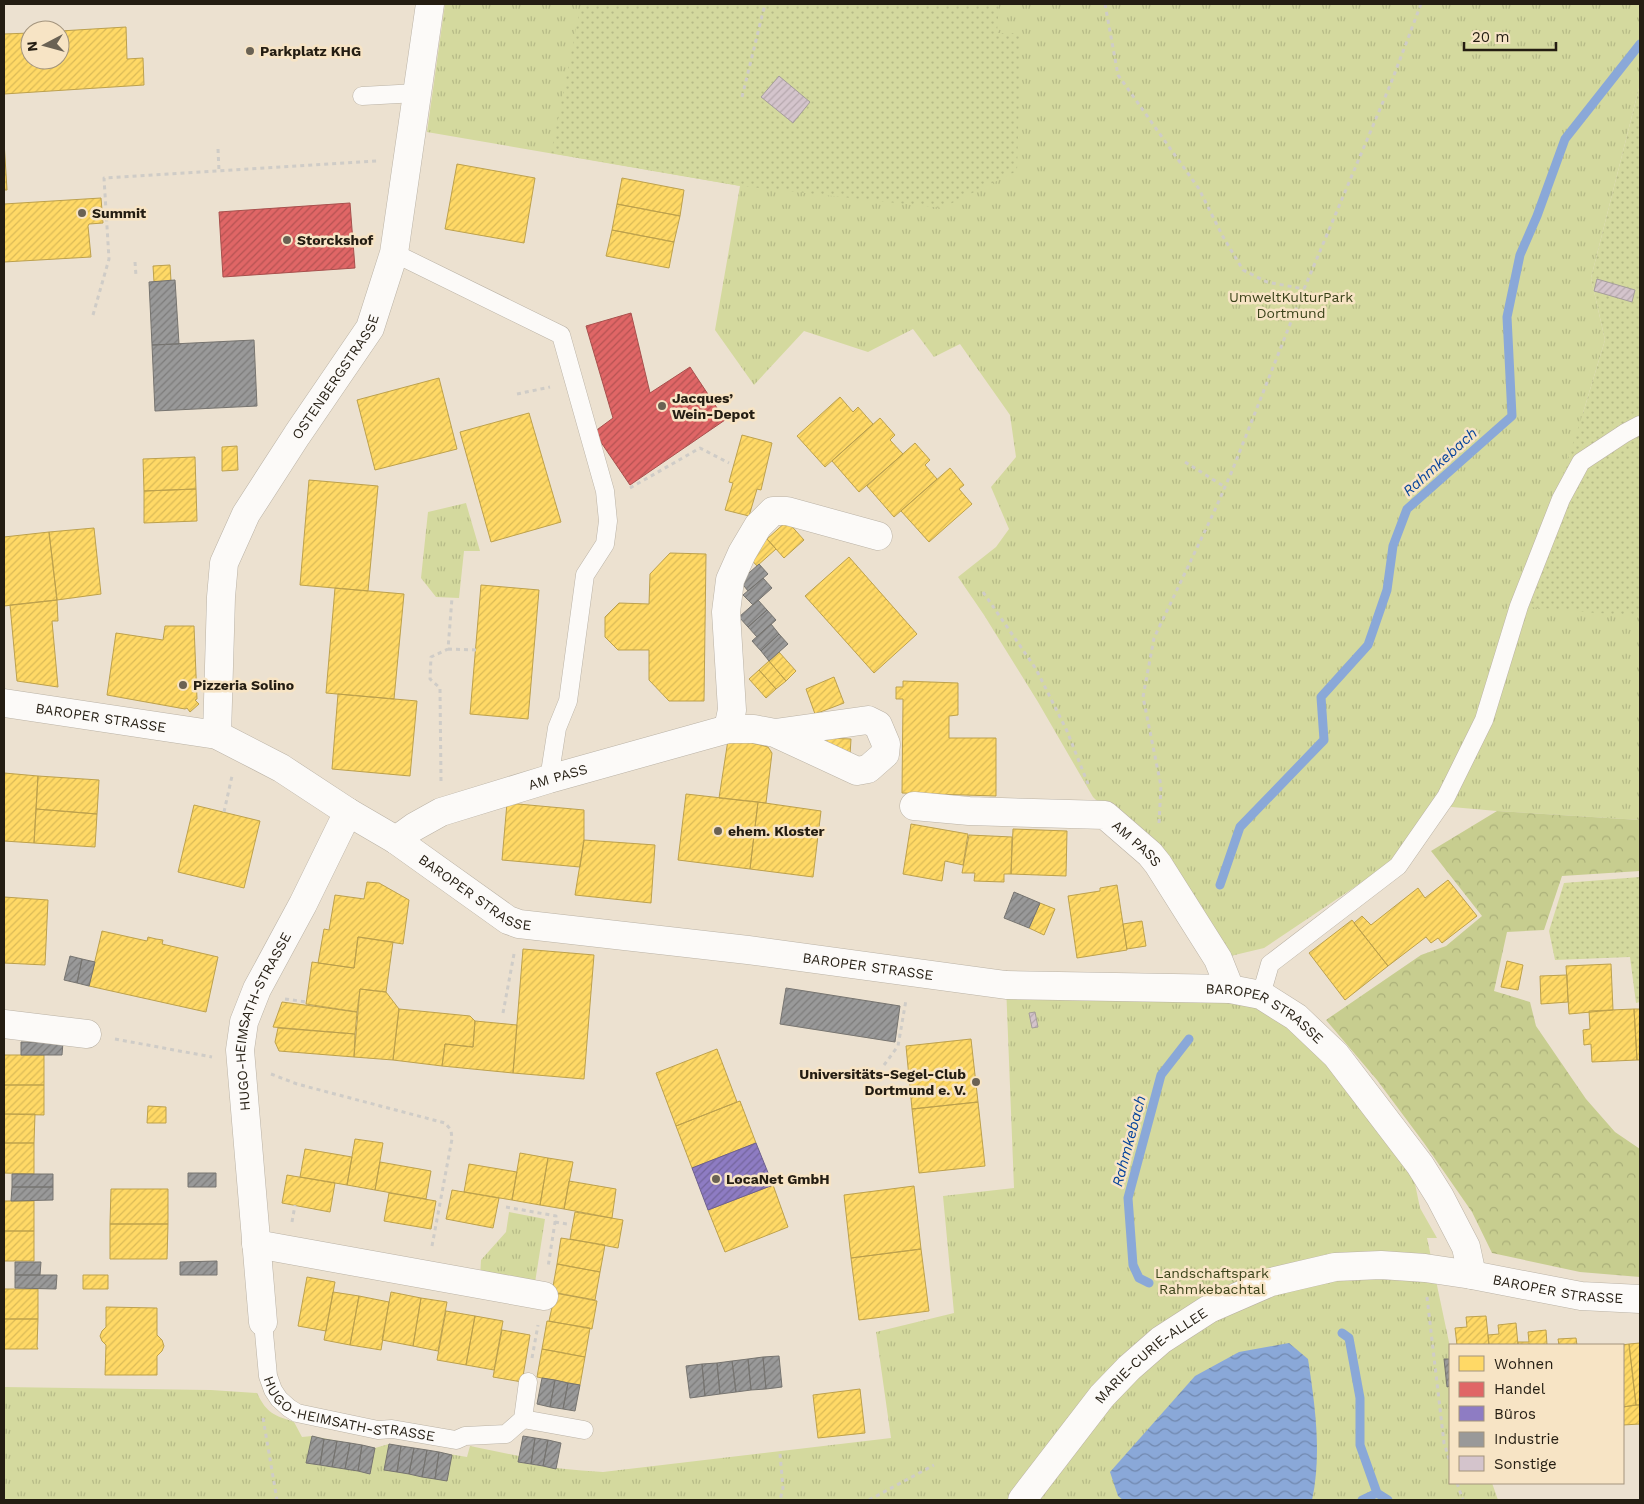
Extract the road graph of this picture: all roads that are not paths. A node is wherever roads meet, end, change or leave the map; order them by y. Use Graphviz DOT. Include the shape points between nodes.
graph roads {
  1 [pos="430,4"];
  2 [pos="417,92"];
  3 [pos="362,96"];
  4 [pos="394,253"];
  5 [pos="1640,425"];
  6 [pos="878,536"];
  7 [pos="4,703"];
  8 [pos="728,729"];
  9 [pos="775,733"];
  10 [pos="228,741"];
  11 [pos="549,779"];
  12 [pos="914,806"];
  13 [pos="348,812"];
  14 [pos="396,840"];
  15 [pos="1230,989"];
  16 [pos="1261,995"];
  17 [pos="4,1024"];
  18 [pos="87,1034"];
  19 [pos="256,1244"];
  20 [pos="1472,1275"];
  21 [pos="544,1296"];
  22 [pos="1640,1299"];
  23 [pos="263,1322"];
  24 [pos="528,1382"];
  25 [pos="523,1419"];
  26 [pos="584,1430"];
  27 [pos="1022,1500"];
  1 -- 2 [label="street, OSTENBERGSTRASSE"];
  2 -- 3 [label="lane"];
  2 -- 4 [label="street, OSTENBERGSTRASSE"];
  4 -- 10 [label="street, OSTENBERGSTRASSE" via="370,328 246,514 224,563 221,598"];
  4 -- 11 [label="lane" via="561,335 605,491 608,520 605,544 585,575 568,701 557,728"];
  5 -- 16 [label="lane" via="1581,462 1561,499 1519,606 1484,720 1443,801 1398,866 1270,964"];
  6 -- 8 [label="street" via="787,511 773,511 758,526 730,580 726,612 732,710"];
  7 -- 10 [label="street, BAROPER STRASSE"];
  8 -- 9 [label="street, AM PASS"];
  8 -- 11 [label="street, AM PASS"];
  10 -- 13 [label="street, BAROPER STRASSE" via="281,768"];
  11 -- 14 [label="street, AM PASS" via="441,812"];
  12 -- 15 [label="street, AM PASS" via="969,812 1106,815 1150,854 1218,959"];
  13 -- 14 [label="street, BAROPER STRASSE"];
  13 -- 19 [label="street, HUGO-HEIMSATH-STRASSE" via="257,989 244,1022 240,1050"];
  14 -- 15 [label="street, BAROPER STRASSE" via="508,920 519,924 748,950 1006,985"];
  15 -- 16 [label="street, BAROPER STRASSE"];
  16 -- 20 [label="street, BAROPER STRASSE" via="1296,1017 1336,1055 1420,1165 1466,1247"];
  17 -- 18 [label="street"];
  19 -- 21 [label="street"];
  19 -- 23 [label="street, HUGO-HEIMSATH-STRASSE"];
  20 -- 22 [label="street, BAROPER STRASSE" via="1581,1296"];
  20 -- 27 [label="street, MARIE-CURIE-ALLEE" via="1381,1265 1335,1267 1271,1282 1209,1309 1161,1340 1129,1368 1102,1396"];
  23 -- 25 [label="lane, HUGO-HEIMSATH-STRASSE" via="268,1376 273,1390 297,1413 378,1430 392,1429 456,1440 465,1436 506,1434"];
  24 -- 25 [label="lane"];
  25 -- 26 [label="lane"];
}
